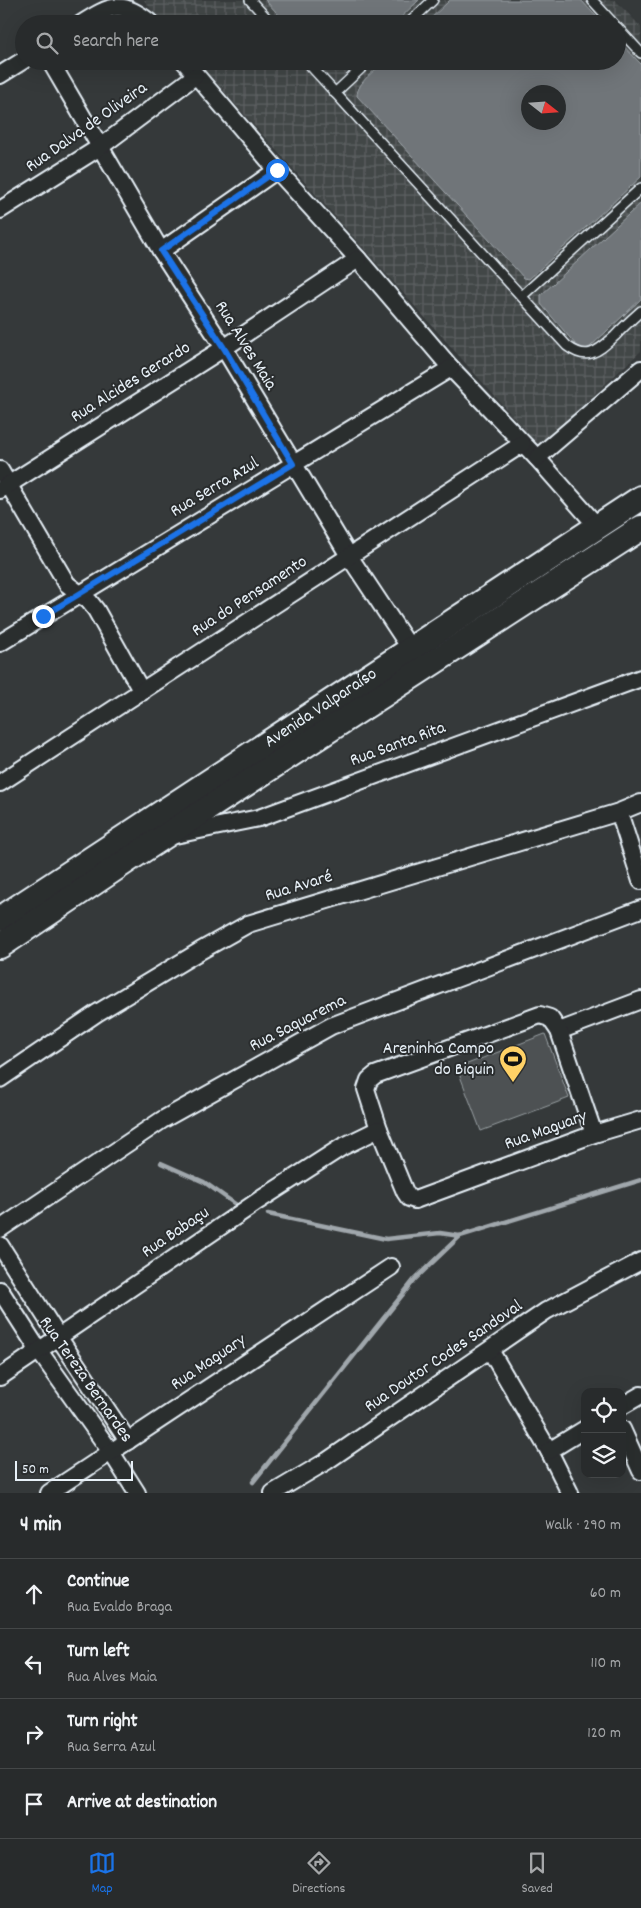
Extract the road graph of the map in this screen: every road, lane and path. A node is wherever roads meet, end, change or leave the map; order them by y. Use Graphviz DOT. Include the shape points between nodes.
graph roads {
  1 [pos="250,0"];
  2 [pos="433,0"];
  3 [pos="592,0"];
  4 [pos="96,15"];
  5 [pos="141,15"];
  6 [pos="264,15"];
  7 [pos="417,15"];
  8 [pos="606,15"];
  9 [pos="626,37"];
  10 [pos="641,53"];
  11 [pos="15,66"];
  12 [pos="55,70"];
  13 [pos="191,70"];
  14 [pos="314,70"];
  15 [pos="359,70"];
  16 [pos="0,75"];
  17 [pos="195,76"];
  18 [pos="335,93"];
  19 [pos="100,147"];
  20 [pos="277,170"];
  21 [pos="641,188"];
  22 [pos="0,210"];
  23 [pos="161,251"];
  24 [pos="358,260"];
  25 [pos="522,296"];
  26 [pos="641,311"];
  27 [pos="224,348"];
  28 [pos="451,368"];
  29 [pos="641,369"];
  30 [pos="522,444"];
  31 [pos="537,458"];
  32 [pos="293,464"];
  33 [pos="3,482"];
  34 [pos="641,498"];
  35 [pos="597,526"];
  36 [pos="635,535"];
  37 [pos="349,556"];
  38 [pos="79,594"];
  39 [pos="448,623"];
  40 [pos="0,643"];
  41 [pos="463,645"];
  42 [pos="410,648"];
  43 [pos="641,678"];
  44 [pos="142,692"];
  45 [pos="0,783"];
  46 [pos="641,803"];
  47 [pos="619,812"];
  48 [pos="165,836"];
  49 [pos="641,881"];
  50 [pos="641,909"];
  51 [pos="0,918"];
  52 [pos="0,946"];
  53 [pos="641,1000"];
  54 [pos="560,1031"];
  55 [pos="0,1080"];
  56 [pos="641,1120"];
  57 [pos="379,1129"];
  58 [pos="594,1134"];
  59 [pos="0,1229"];
  60 [pos="0,1245"];
  61 [pos="641,1261"];
  62 [pos="391,1267"];
  63 [pos="0,1290"];
  64 [pos="59,1338"];
  65 [pos="490,1350"];
  66 [pos="39,1351"];
  67 [pos="0,1376"];
  68 [pos="641,1395"];
  69 [pos="626,1404"];
  70 [pos="581,1431"];
  71 [pos="624,1433"];
  72 [pos="128,1441"];
  73 [pos="549,1451"];
  74 [pos="111,1452"];
  75 [pos="641,1471"];
  76 [pos="49,1493"];
  77 [pos="137,1493"];
  78 [pos="273,1493"];
  79 [pos="570,1493"];
  1 -- 6 [label="lane"];
  2 -- 7 [label="lane"];
  3 -- 8 [label="lane"];
  4 -- 5 [label="street" via="110,6 122,5"];
  9 -- 10 [label="lane"];
  11 -- 16 [label="street"];
  12 -- 19 [label="street, Rua Alves Maia"];
  13 -- 17 [label="street"];
  14 -- 18 [label="lane"];
  15 -- 18 [label="lane"];
  17 -- 19 [label="street, Rua Dalva de Oliveira"];
  17 -- 20 [label="street"];
  18 -- 25 [label="lane"];
  19 -- 22 [label="street, Rua Dalva de Oliveira"];
  19 -- 23 [label="street, Rua Alves Maia"];
  20 -- 23 [label="street"];
  20 -- 24 [label="street"];
  21 -- 25 [label="lane"];
  23 -- 27 [label="street, Rua Alves Maia"];
  24 -- 27 [label="street, Rua Alcides Gerardo"];
  24 -- 28 [label="street"];
  25 -- 26 [label="lane" via="567,346 575,352 587,354 598,352"];
  27 -- 32 [label="street, Rua Alves Maia"];
  27 -- 33 [label="street, Rua Alcides Gerardo"];
  28 -- 30 [label="street"];
  28 -- 32 [label="street, Rua Serra Azul"];
  29 -- 31 [label="street"];
  30 -- 31 [label="street"];
  30 -- 37 [label="street, Rua do Pensamento"];
  31 -- 35 [label="street"];
  32 -- 37 [label="street, Rua Alves Maia"];
  32 -- 38 [label="street, Rua Serra Azul"];
  33 -- 38 [label="street" via="67,584"];
  34 -- 35 [label="main road, Avenida Valparaíso"];
  35 -- 39 [label="main road, Avenida Valparaíso"];
  36 -- 41 [label="main road, Avenida Valparaíso"];
  37 -- 42 [label="street, Rua Alves Maia"];
  37 -- 44 [label="street, Rua do Pensamento"];
  38 -- 40 [label="street, Rua Serra Azul"];
  38 -- 44 [label="street" via="96,610"];
  39 -- 41 [label="main road"];
  39 -- 42 [label="main road, Avenida Valparaíso"];
  41 -- 48 [label="main road, Avenida Valparaíso"];
  42 -- 51 [label="main road, Avenida Valparaíso"];
  43 -- 48 [label="street, Rua Santa Rita" via="259,818"];
  44 -- 45 [label="street, Rua do Pensamento"];
  46 -- 47 [label="street, Rua Avaré"];
  47 -- 49 [label="street"];
  47 -- 55 [label="street, Rua Avaré" via="248,924 97,1013"];
  48 -- 52 [label="main road, Avenida Valparaíso"];
  50 -- 59 [label="street, Rua Saquarema" via="331,1026 162,1120"];
  53 -- 54 [label="street"];
  54 -- 57 [label="street" via="550,1018 540,1015 375,1075 366,1089"];
  54 -- 58 [label="street"];
  56 -- 58 [label="street, Rua Maguary"];
  57 -- 58 [label="street, Rua Maguary" via="405,1192 416,1200"];
  57 -- 64 [label="street, Rua Babaçu" via="342,1147 258,1201"];
  60 -- 64 [label="street, Rua Tereza Bernardes"];
  61 -- 65 [label="street, Rua Doutor Codes Sandoval" via="546,1311"];
  62 -- 72 [label="street, Rua Maguary"];
  63 -- 66 [label="street, Rua Tereza Bernardes"];
  64 -- 66 [label="street, Rua Babaçu"];
  64 -- 72 [label="street, Rua Tereza Bernardes"];
  65 -- 73 [label="street"];
  65 -- 78 [label="street, Rua Doutor Codes Sandoval" via="327,1461"];
  66 -- 67 [label="street, Rua Babaçu"];
  66 -- 74 [label="street, Rua Tereza Bernardes"];
  68 -- 69 [label="street"];
  70 -- 73 [label="street"];
  71 -- 75 [label="street"];
  72 -- 74 [label="street, Rua Maguary"];
  73 -- 79 [label="street"];
  74 -- 76 [label="street, Rua Maguary"];
  74 -- 77 [label="street, Rua Tereza Bernardes"];
}
